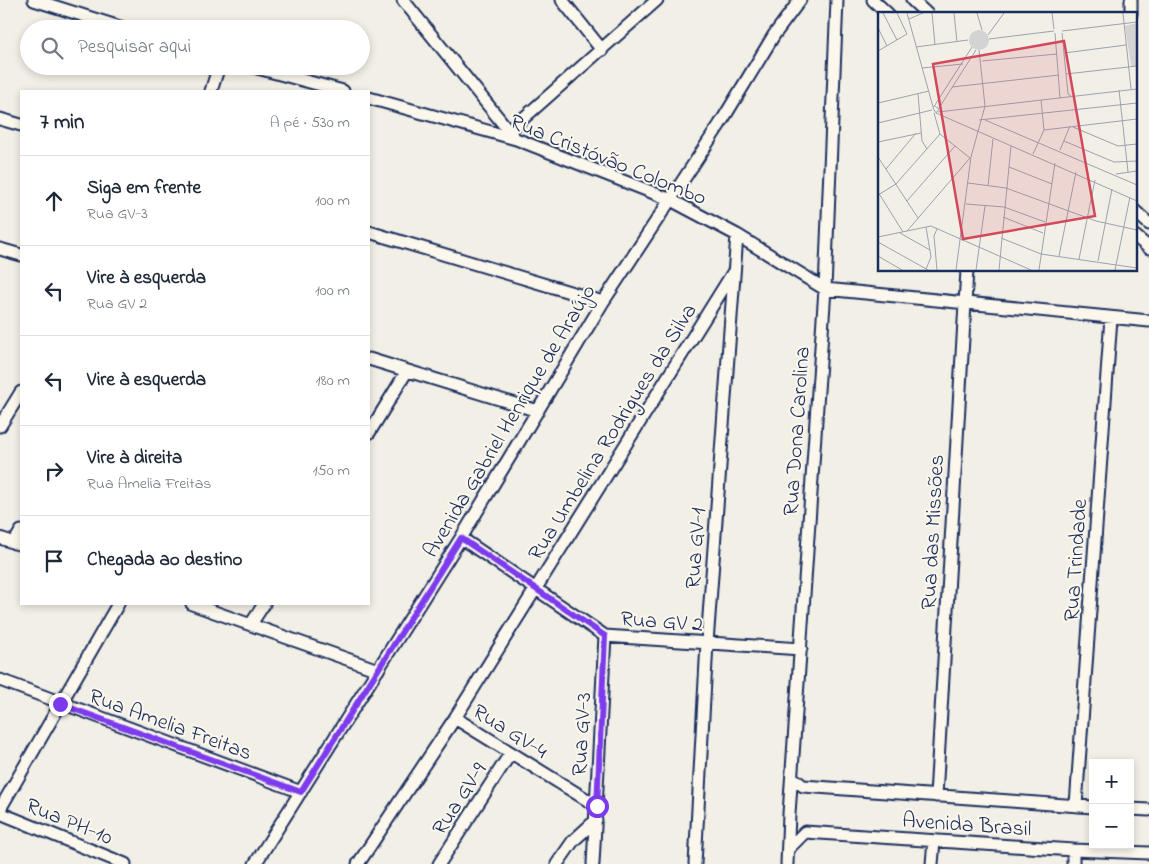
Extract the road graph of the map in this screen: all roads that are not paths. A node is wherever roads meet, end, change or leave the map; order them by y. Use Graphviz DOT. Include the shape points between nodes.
graph roads {
  1 [pos="34,0"];
  2 [pos="403,0"];
  3 [pos="562,0"];
  4 [pos="657,0"];
  5 [pos="800,0"];
  6 [pos="837,0"];
  7 [pos="873,0"];
  8 [pos="912,0"];
  9 [pos="886,12"];
  10 [pos="924,12"];
  11 [pos="97,20"];
  12 [pos="602,50"];
  13 [pos="216,75"];
  14 [pos="283,75"];
  15 [pos="211,90"];
  16 [pos="339,90"];
  17 [pos="370,98"];
  18 [pos="0,119"];
  19 [pos="20,125"];
  20 [pos="512,135"];
  21 [pos="669,199"];
  22 [pos="1136,212"];
  23 [pos="1149,224"];
  24 [pos="370,232"];
  25 [pos="736,235"];
  26 [pos="1136,237"];
  27 [pos="1149,248"];
  28 [pos="0,249"];
  29 [pos="20,255"];
  30 [pos="734,270"];
  31 [pos="968,271"];
  32 [pos="825,289"];
  33 [pos="603,302"];
  34 [pos="965,305"];
  35 [pos="1111,318"];
  36 [pos="1149,321"];
  37 [pos="370,359"];
  38 [pos="407,371"];
  39 [pos="20,394"];
  40 [pos="538,410"];
  41 [pos="0,426"];
  42 [pos="370,431"];
  43 [pos="0,538"];
  44 [pos="461,538"];
  45 [pos="18,544"];
  46 [pos="537,588"];
  47 [pos="117,605"];
  48 [pos="195,605"];
  49 [pos="263,605"];
  50 [pos="251,624"];
  51 [pos="605,636"];
  52 [pos="707,643"];
  53 [pos="800,649"];
  54 [pos="378,670"];
  55 [pos="0,680"];
  56 [pos="60,704"];
  57 [pos="455,718"];
  58 [pos="510,754"];
  59 [pos="792,777"];
  60 [pos="301,792"];
  61 [pos="936,796"];
  62 [pos="597,806"];
  63 [pos="1076,806"];
  64 [pos="1089,807"];
  65 [pos="0,809"];
  66 [pos="1134,809"];
  67 [pos="1149,810"];
  68 [pos="0,813"];
  69 [pos="596,820"];
  70 [pos="934,841"];
  71 [pos="789,848"];
  72 [pos="1073,850"];
  73 [pos="1149,853"];
  74 [pos="125,864"];
  75 [pos="255,864"];
  76 [pos="358,864"];
  77 [pos="439,864"];
  78 [pos="557,864"];
  79 [pos="593,864"];
  80 [pos="695,864"];
  81 [pos="787,864"];
  82 [pos="932,864"];
  83 [pos="1073,864"];
  1 -- 11 [label="street"];
  2 -- 20 [label="street"];
  3 -- 12 [label="street"];
  4 -- 12 [label="street"];
  5 -- 21 [label="street, Avenida Gabriel Henrique de Araújo"];
  6 -- 32 [label="street, Rua Dona Carolina"];
  7 -- 9 [label="street"];
  8 -- 10 [label="street"];
  12 -- 20 [label="street"];
  13 -- 15 [label="street"];
  14 -- 16 [label="street"];
  17 -- 20 [label="street, Rua Cristóvão Colombo"];
  18 -- 19 [label="street"];
  20 -- 21 [label="street, Rua Cristóvão Colombo"];
  21 -- 25 [label="street, Rua Cristóvão Colombo"];
  21 -- 33 [label="street, Avenida Gabriel Henrique de Araújo"];
  22 -- 23 [label="street"];
  24 -- 33 [label="street"];
  25 -- 30 [label="street, Rua GV-1"];
  25 -- 32 [label="street, Rua Cristóvão Colombo"];
  26 -- 27 [label="street"];
  28 -- 29 [label="street"];
  30 -- 46 [label="street, Rua Umbelina Rodrigues da Silva"];
  30 -- 52 [label="street, Rua GV-1"];
  31 -- 34 [label="street, Rua das Missões"];
  32 -- 34 [label="street, Rua Cristóvão Colombo"];
  32 -- 53 [label="street, Rua Dona Carolina"];
  33 -- 40 [label="street, Avenida Gabriel Henrique de Araújo"];
  34 -- 35 [label="street, Rua Cristóvão Colombo"];
  34 -- 61 [label="street, Rua das Missões"];
  35 -- 36 [label="street, Rua Cristóvão Colombo"];
  35 -- 63 [label="street, Rua Trindade"];
  37 -- 38 [label="street"];
  38 -- 40 [label="street"];
  38 -- 42 [label="street"];
  39 -- 41 [label="street"];
  40 -- 44 [label="street, Avenida Gabriel Henrique de Araújo"];
  43 -- 45 [label="street"];
  44 -- 46 [label="street, Rua GV 2"];
  44 -- 54 [label="street, Avenida Gabriel Henrique de Araújo"];
  46 -- 51 [label="street, Rua GV 2"];
  46 -- 57 [label="street, Rua Umbelina Rodrigues da Silva"];
  47 -- 56 [label="street"];
  48 -- 50 [label="street"];
  49 -- 50 [label="street"];
  50 -- 54 [label="street"];
  51 -- 52 [label="street, Rua GV 2"];
  51 -- 62 [label="street, Rua GV-3"];
  52 -- 53 [label="street, Rua GV 2"];
  52 -- 80 [label="street, Rua GV-1"];
  53 -- 59 [label="street, Rua Dona Carolina"];
  54 -- 60 [label="street, Avenida Gabriel Henrique de Araújo"];
  55 -- 56 [label="street, Rua Amelia Freitas"];
  56 -- 60 [label="street, Rua Amelia Freitas"];
  56 -- 65 [label="street"];
  57 -- 58 [label="street, Rua GV-4"];
  57 -- 76 [label="street, Rua Umbelina Rodrigues da Silva"];
  58 -- 62 [label="street, Rua GV-4"];
  58 -- 77 [label="street, Rua GV-9"];
  59 -- 61 [label="street, Avenida Brasil" via="803,786"];
  59 -- 71 [label="street, Rua Dona Carolina"];
  60 -- 75 [label="street, Avenida Gabriel Henrique de Araújo"];
  61 -- 63 [label="street, Avenida Brasil"];
  62 -- 69 [label="street, Rua GV-3"];
  63 -- 64 [label="street, Avenida Brasil"];
  66 -- 67 [label="street"];
  68 -- 74 [label="street, Rua PH-10"];
  69 -- 78 [label="street" via="573,841"];
  69 -- 79 [label="street, Rua GV-3"];
  70 -- 71 [label="street, Avenida Brasil" via="805,832"];
  70 -- 72 [label="street, Avenida Brasil"];
  70 -- 82 [label="street"];
  71 -- 81 [label="street, Rua Dona Carolina"];
  72 -- 73 [label="street, Avenida Brasil"];
  72 -- 83 [label="street"];
}
